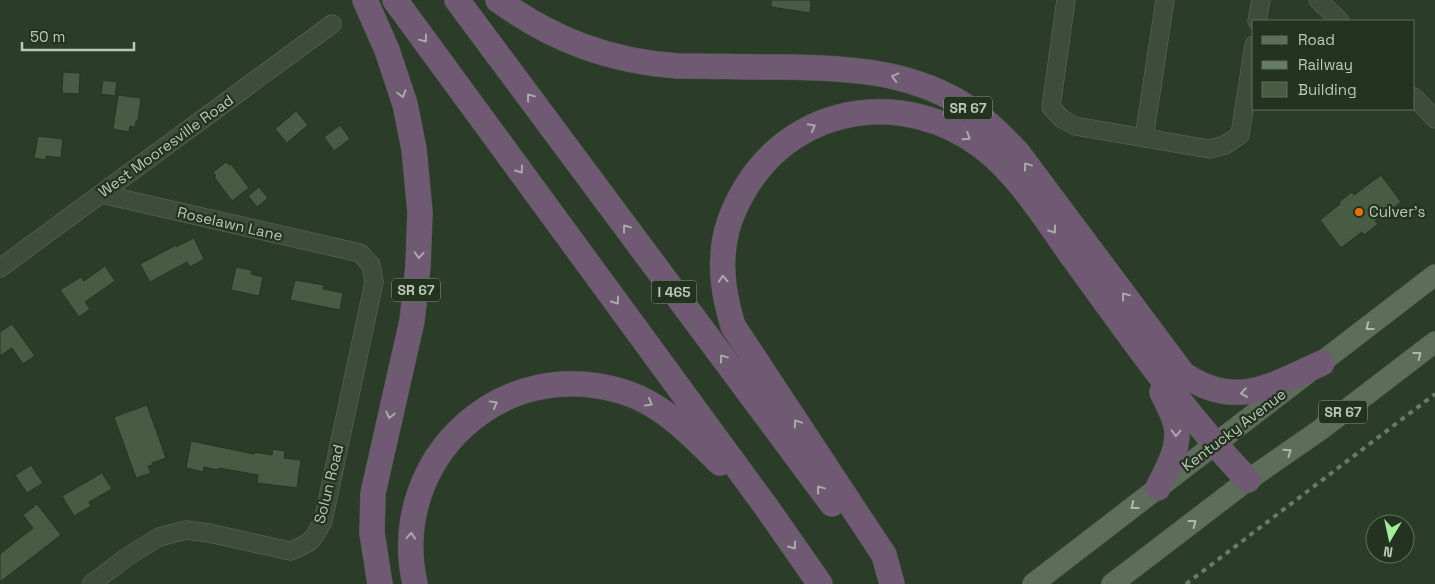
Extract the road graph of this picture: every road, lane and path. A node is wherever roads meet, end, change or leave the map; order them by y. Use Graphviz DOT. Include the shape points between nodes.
graph roads {
  1 [pos="365,0"];
  2 [pos="394,0"];
  3 [pos="457,0"];
  4 [pos="498,0"];
  5 [pos="1066,0"];
  6 [pos="1165,0"];
  7 [pos="1261,0"];
  8 [pos="1318,0"];
  9 [pos="1258,20"];
  10 [pos="1339,20"];
  11 [pos="332,24"];
  12 [pos="1252,58"];
  13 [pos="1415,98"];
  14 [pos="1435,119"];
  15 [pos="1144,138"];
  16 [pos="101,194"];
  17 [pos="360,253"];
  18 [pos="0,268"];
  19 [pos="1435,275"];
  20 [pos="1435,342"];
  21 [pos="1145,356"];
  22 [pos="1322,363"];
  23 [pos="1183,374"];
  24 [pos="1221,441"];
  25 [pos="1248,480"];
  26 [pos="1158,488"];
  27 [pos="767,508"];
  28 [pos="91,584"];
  29 [pos="380,584"];
  30 [pos="415,584"];
  31 [pos="820,584"];
  32 [pos="892,584"];
  33 [pos="1033,584"];
  34 [pos="1112,584"];
  1 -- 29 [label="highway, SR 67, one-way" via="387,50 405,104 414,149 420,212 412,321 373,492 372,534"];
  2 -- 27 [label="highway, one-way"];
  32 -- 3 [label="highway, I 465, one-way"];
  23 -- 4 [label="highway, SR 67, one-way" via="1018,153 998,131 951,98 911,81 849,69 678,66 626,60 555,35"];
  5 -- 15 [label="street" via="1051,107 1062,119 1075,126"];
  6 -- 15 [label="street"];
  7 -- 9 [label="street"];
  8 -- 10 [label="street"];
  11 -- 16 [label="street, West Mooresville Road"];
  12 -- 15 [label="street" via="1240,135 1225,145 1209,149"];
  13 -- 14 [label="street"];
  16 -- 17 [label="street, Roselawn Lane"];
  16 -- 18 [label="street, West Mooresville Road"];
  17 -- 28 [label="street, Solun Road" via="371,265 374,282 323,521 312,540 290,551 186,530 159,537"];
  19 -- 22 [label="main road, Kentucky Avenue / SR 67, one-way"];
  25 -- 20 [label="main road, SR 67, one-way" via="1320,430"];
  21 -- 24 [label="highway"];
  21 -- 26 [label="highway, one-way" via="1177,429 1174,451"];
  32 -- 21 [label="highway, one-way" via="884,555 734,326 727,305 723,254 728,225 739,198 772,154 818,123 874,111 930,119 955,129 982,146 1011,174"];
  22 -- 23 [label="highway, SR 67, one-way" via="1260,389 1236,394 1216,391"];
  22 -- 24 [label="main road, Kentucky Avenue"];
  23 -- 24 [label="highway"];
  24 -- 25 [label="highway"];
  24 -- 26 [label="main road, Kentucky Avenue"];
  34 -- 25 [label="main road, SR 67, one-way"];
  26 -- 33 [label="main road, Kentucky Avenue, one-way"];
  30 -- 27 [label="highway, one-way" via="411,554 414,514 426,476 439,453 476,415 511,395 536,387 562,383 589,384 627,393 652,404 680,425"];
  27 -- 31 [label="highway, one-way"];
}
